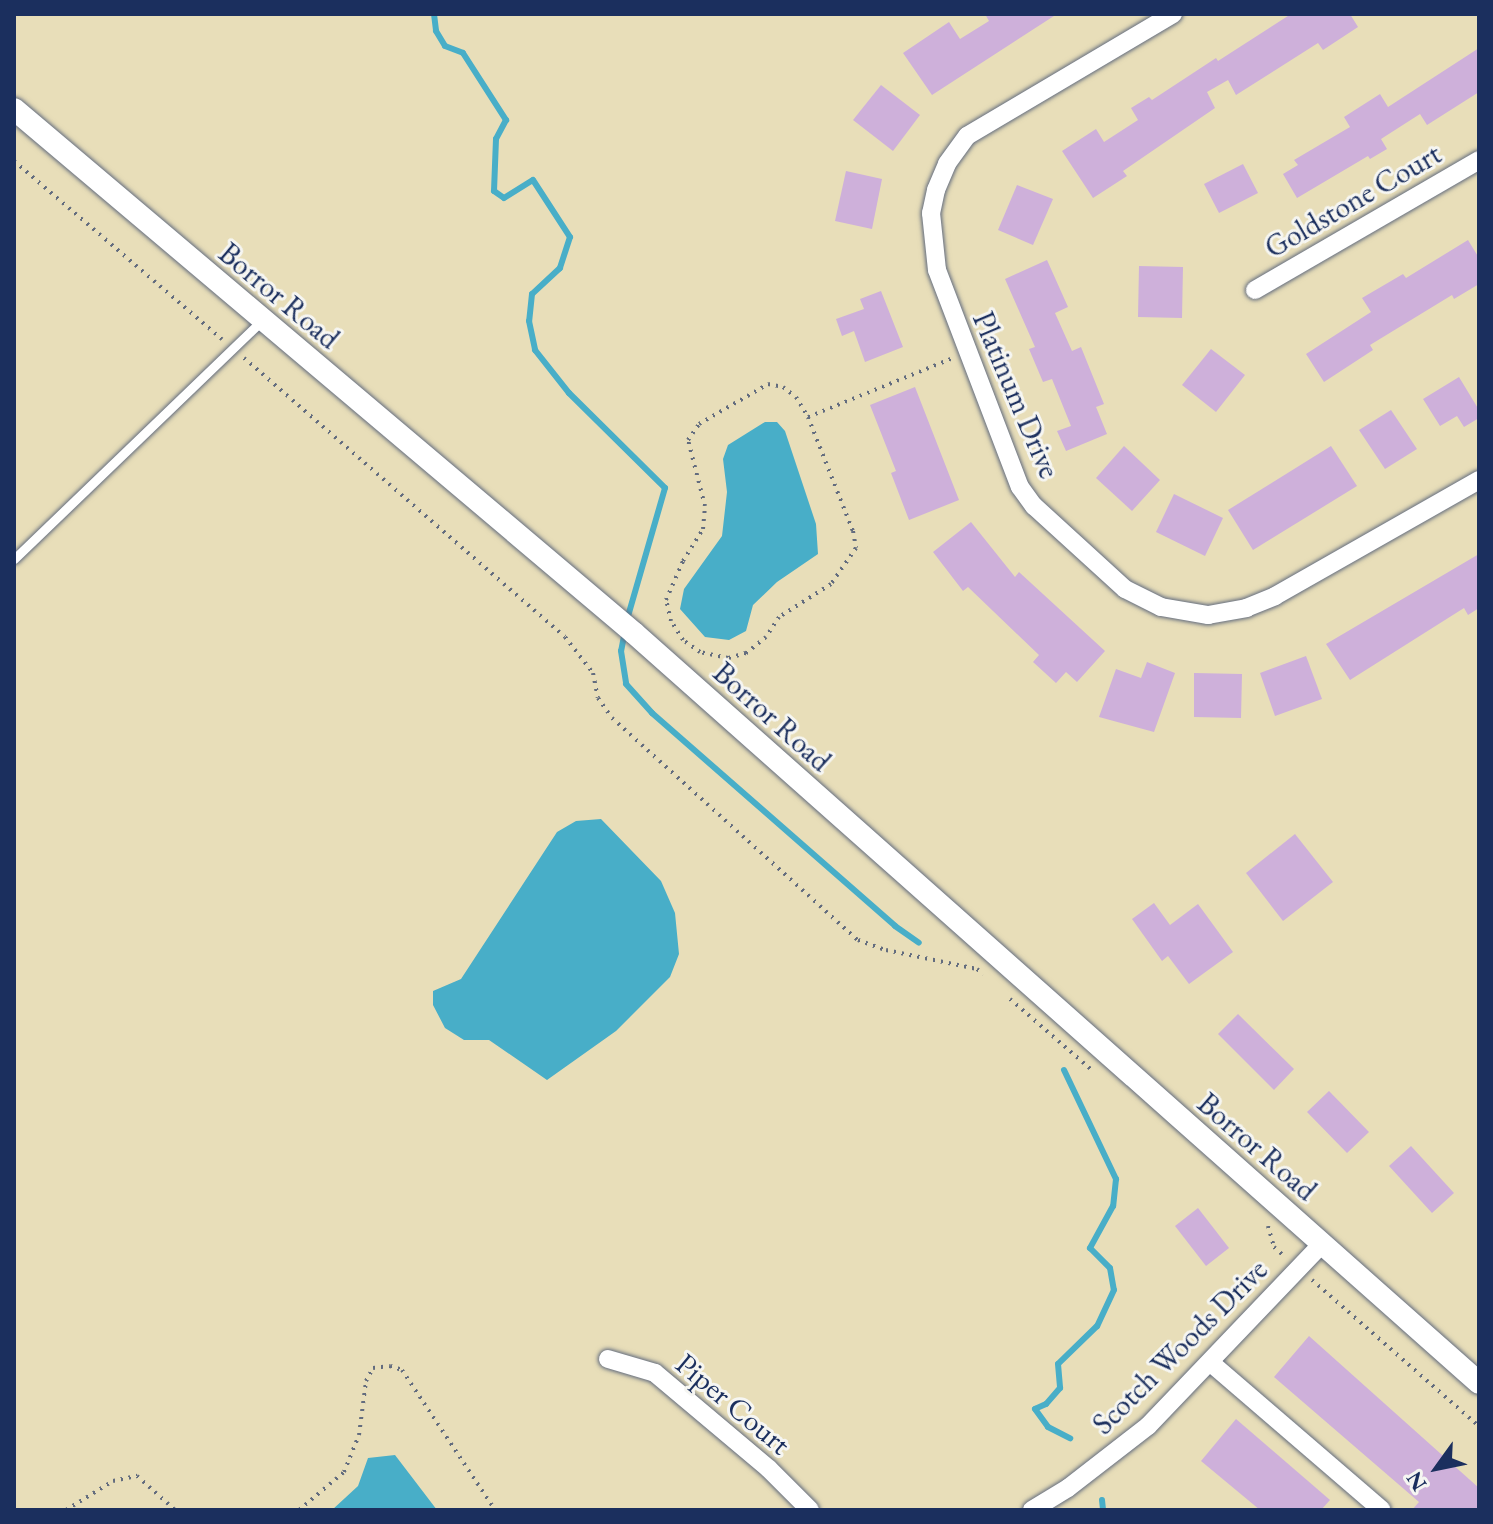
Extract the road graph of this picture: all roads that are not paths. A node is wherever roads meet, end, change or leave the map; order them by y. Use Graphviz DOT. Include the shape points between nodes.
graph roads {
  1 [pos="1173,14"];
  2 [pos="14,109"];
  3 [pos="1479,160"];
  4 [pos="1255,290"];
  5 [pos="262,320"];
  6 [pos="1479,480"];
  7 [pos="14,559"];
  8 [pos="1322,1244"];
  9 [pos="608,1359"];
  10 [pos="1211,1363"];
  11 [pos="1479,1383"];
  12 [pos="810,1510"];
  13 [pos="1032,1510"];
  14 [pos="1382,1510"];
  1 -- 6 [label="street, Platinum Drive" via="967,136 936,190 931,213 937,270 1020,487 1125,589 1161,607 1208,615 1275,596"];
  2 -- 5 [label="street, Borror Road"];
  3 -- 4 [label="street, Goldstone Court"];
  5 -- 7 [label="lane"];
  5 -- 8 [label="street, Borror Road" via="626,627"];
  8 -- 10 [label="street, Scotch Woods Drive"];
  8 -- 11 [label="street, Borror Road"];
  9 -- 12 [label="street, Piper Court" via="655,1373"];
  10 -- 13 [label="street, Scotch Woods Drive" via="1139,1434"];
  10 -- 14 [label="street"];
}
